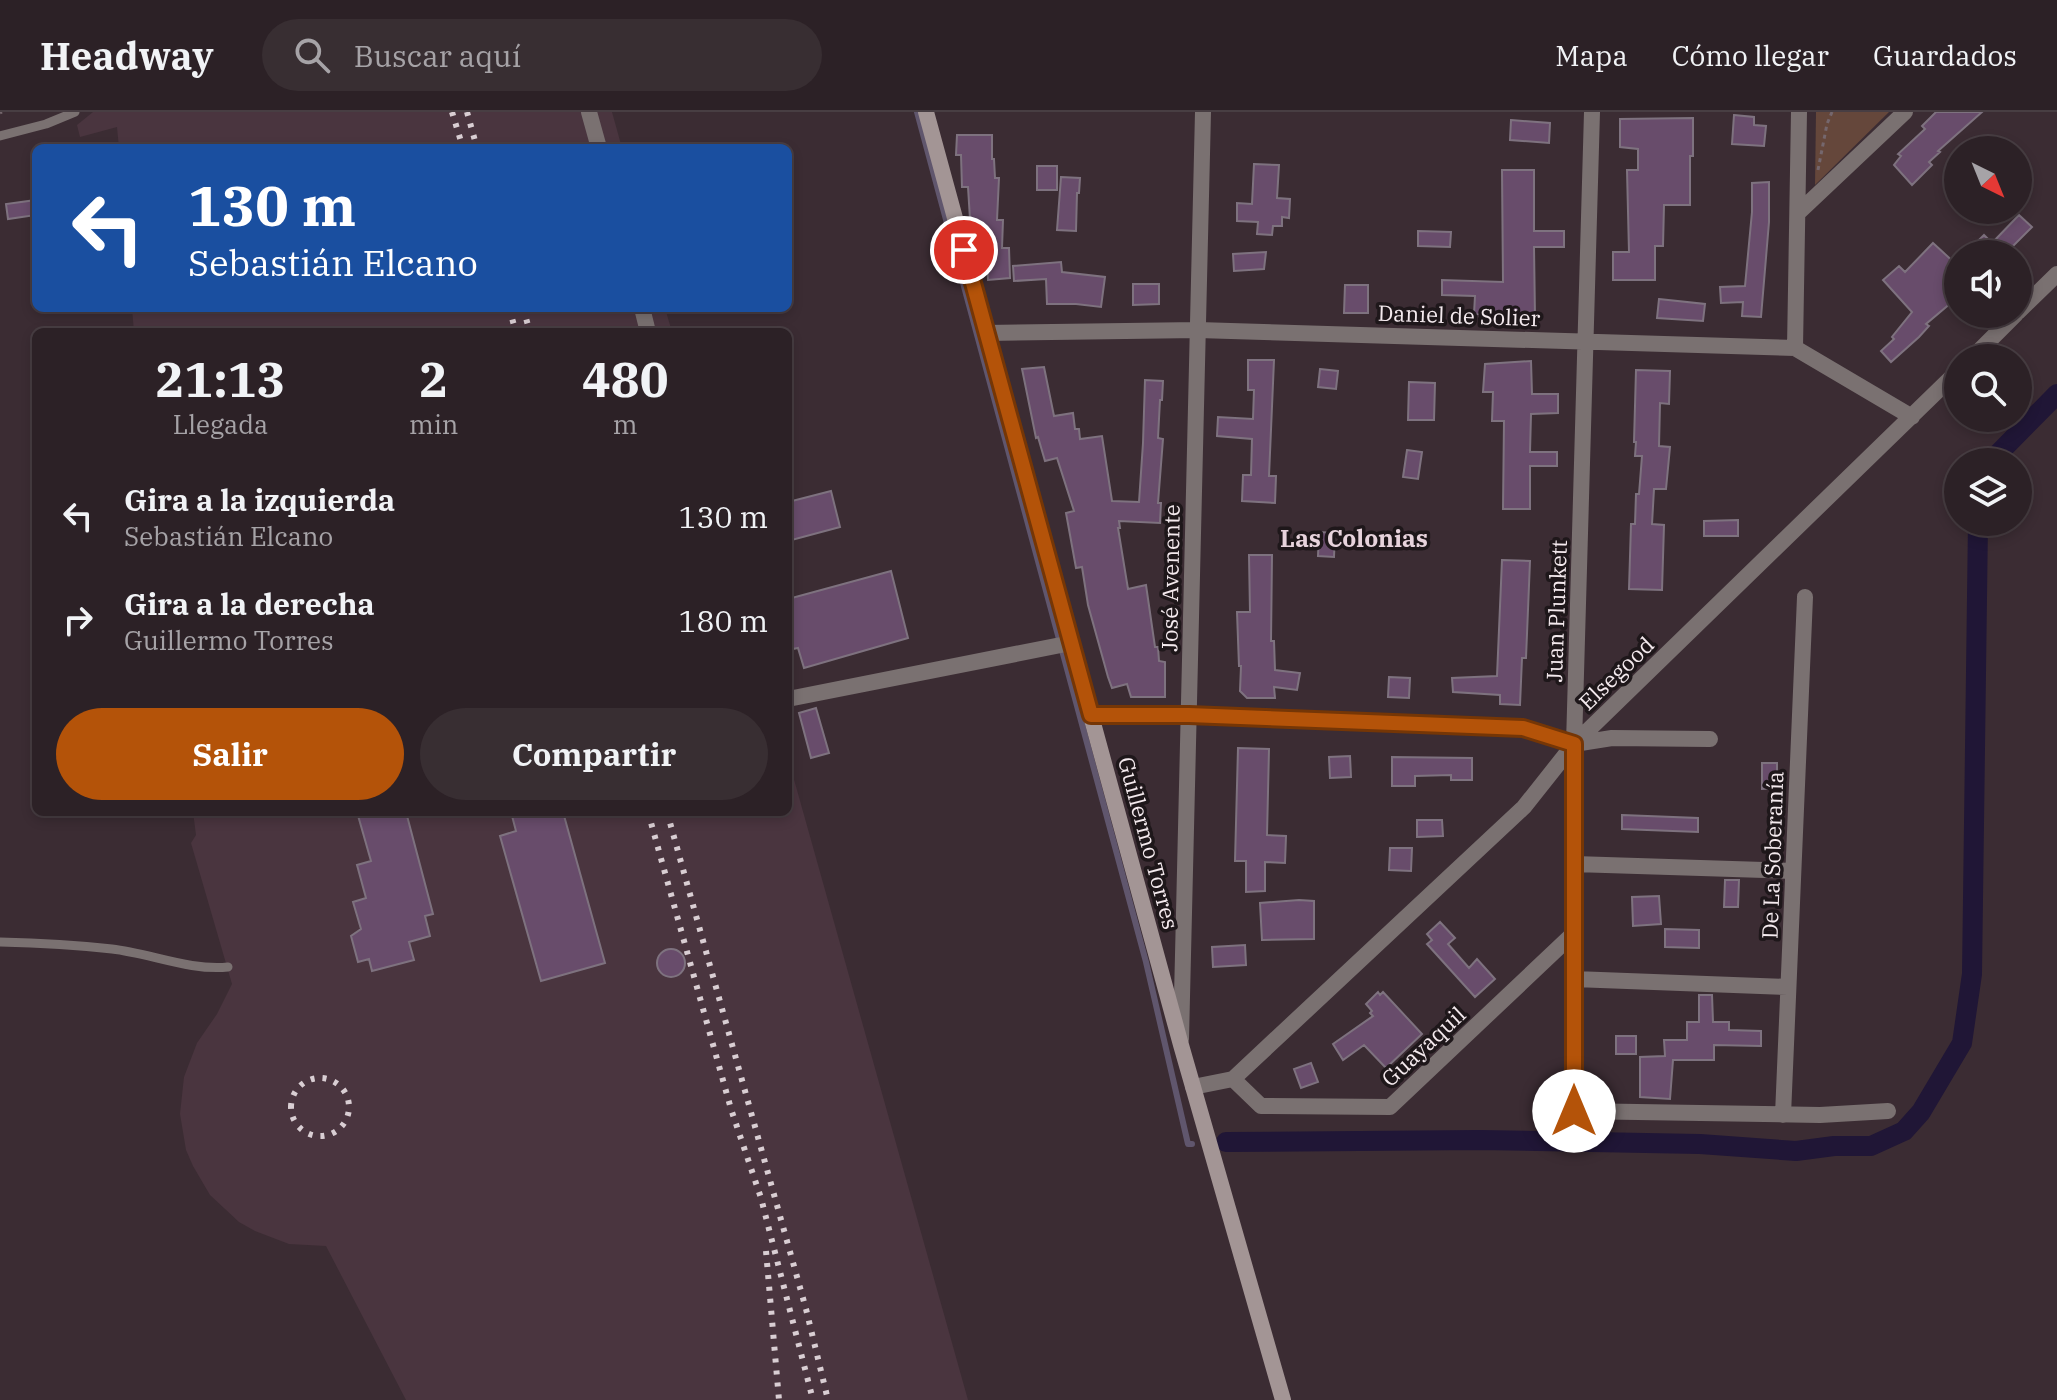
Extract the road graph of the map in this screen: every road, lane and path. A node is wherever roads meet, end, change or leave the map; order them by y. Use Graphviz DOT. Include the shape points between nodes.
graph roads {
  1 [pos="75,112"];
  2 [pos="589,112"];
  3 [pos="926,112"];
  4 [pos="1203,112"];
  5 [pos="1592,112"];
  6 [pos="1799,112"];
  7 [pos="1832,112"];
  8 [pos="1905,112"];
  9 [pos="0,136"];
  10 [pos="598,144"];
  11 [pos="1818,170"];
  12 [pos="1798,213"];
  13 [pos="2057,274"];
  14 [pos="2032,298"];
  15 [pos="2002,328"];
  16 [pos="1198,330"];
  17 [pos="986,333"];
  18 [pos="1586,341"];
  19 [pos="1986,344"];
  20 [pos="1795,348"];
  21 [pos="1944,385"];
  22 [pos="1912,417"];
  23 [pos="1805,597"];
  24 [pos="1071,643"];
  25 [pos="792,698"];
  26 [pos="1091,715"];
  27 [pos="1189,715"];
  28 [pos="1710,739"];
  29 [pos="1574,744"];
  30 [pos="1574,864"];
  31 [pos="1793,871"];
  32 [pos="1574,933"];
  33 [pos="0,942"];
  34 [pos="228,967"];
  35 [pos="1574,979"];
  36 [pos="1788,987"];
  37 [pos="1181,1045"];
  38 [pos="1233,1079"];
  39 [pos="1193,1087"];
  40 [pos="1888,1111"];
  41 [pos="1783,1115"];
  42 [pos="1283,1400"];
  1 -- 9 [label="lane"];
  2 -- 10 [label="street"];
  3 -- 17 [label="main road, Guillermo Torres"];
  4 -- 16 [label="street, José Avenente"];
  5 -- 18 [label="street, Juan Plunkett"];
  6 -- 12 [label="street"];
  7 -- 11 [label="path"];
  8 -- 12 [label="street"];
  12 -- 20 [label="street"];
  13 -- 14 [label="street"];
  15 -- 19 [label="street"];
  16 -- 17 [label="street, Daniel de Solier"];
  16 -- 18 [label="street, Daniel de Solier"];
  16 -- 27 [label="street, José Avenente"];
  17 -- 24 [label="main road, Guillermo Torres"];
  18 -- 20 [label="street, Daniel de Solier"];
  18 -- 29 [label="street, Juan Plunkett"];
  20 -- 22 [label="street, Daniel de Solier"];
  21 -- 22 [label="street, Elsegood"];
  22 -- 29 [label="street, Elsegood"];
  23 -- 31 [label="street, De La Soberanía"];
  24 -- 25 [label="street"];
  24 -- 26 [label="main road, Guillermo Torres"];
  26 -- 27 [label="street"];
  26 -- 37 [label="main road, Guillermo Torres"];
  27 -- 29 [label="street" via="1523,728"];
  27 -- 37 [label="street, José Avenente"];
  28 -- 29 [label="street" via="1612,738"];
  29 -- 30 [label="street, Juan Plunkett"];
  29 -- 38 [label="street, Elsegood" via="1524,807"];
  30 -- 31 [label="street"];
  30 -- 32 [label="street, Juan Plunkett"];
  31 -- 36 [label="street, De La Soberanía"];
  32 -- 35 [label="street, Juan Plunkett"];
  32 -- 38 [label="street, Guayaquil" via="1390,1107 1261,1106"];
  33 -- 34 [label="lane" via="112,949"];
  35 -- 36 [label="street"];
  35 -- 41 [label="street, Juan Plunkett" via="1574,1111"];
  36 -- 41 [label="street, De La Soberanía"];
  37 -- 39 [label="main road, Guillermo Torres"];
  38 -- 39 [label="street"];
  39 -- 42 [label="main road, Guillermo Torres"];
  40 -- 41 [label="street"];
}
